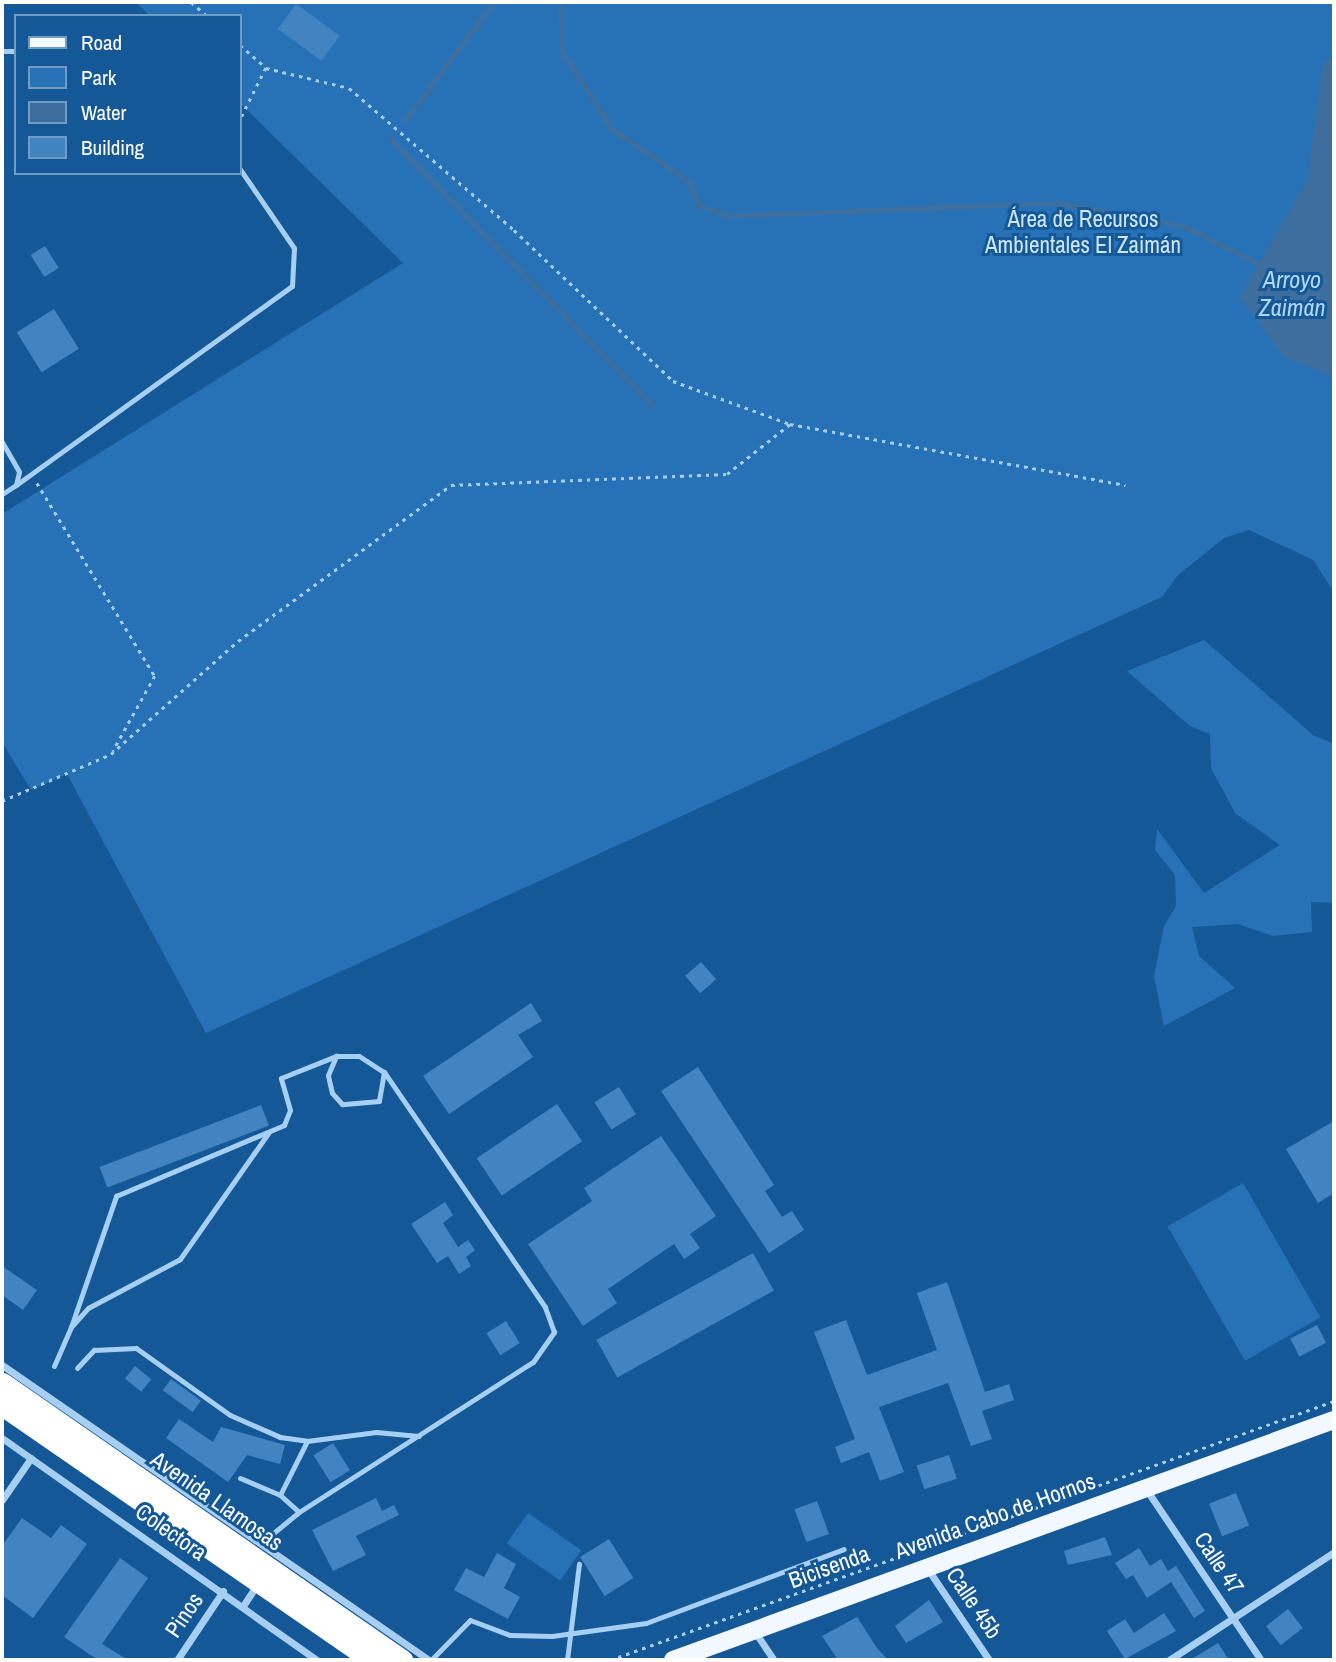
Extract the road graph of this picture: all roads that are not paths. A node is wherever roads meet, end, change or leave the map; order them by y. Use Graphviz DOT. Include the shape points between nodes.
graph roads {
  1 [pos="242,172"];
  2 [pos="2,442"];
  3 [pos="16,485"];
  4 [pos="2,494"];
  5 [pos="336,1056"];
  6 [pos="384,1072"];
  7 [pos="269,1132"];
  8 [pos="71,1327"];
  9 [pos="2,1364"];
  10 [pos="54,1366"];
  11 [pos="77,1368"];
  12 [pos="2,1383"];
  13 [pos="29,1393"];
  14 [pos="2,1405"];
  15 [pos="1334,1420"];
  16 [pos="419,1436"];
  17 [pos="2,1438"];
  18 [pos="307,1441"];
  19 [pos="31,1458"];
  20 [pos="240,1478"];
  21 [pos="1145,1488"];
  22 [pos="280,1495"];
  23 [pos="2,1500"];
  24 [pos="299,1512"];
  25 [pos="260,1544"];
  26 [pos="844,1549"];
  27 [pos="1334,1552"];
  28 [pos="579,1564"];
  29 [pos="927,1567"];
  30 [pos="268,1570"];
  31 [pos="223,1591"];
  32 [pos="243,1606"];
  33 [pos="1233,1618"];
  34 [pos="754,1630"];
  35 [pos="570,1634"];
  36 [pos="312,1659"];
  37 [pos="177,1660"];
  38 [pos="371,1660"];
  39 [pos="402,1660"];
  40 [pos="430,1660"];
  41 [pos="567,1660"];
  42 [pos="673,1660"];
  43 [pos="774,1660"];
  44 [pos="989,1660"];
  45 [pos="1169,1660"];
  46 [pos="1261,1660"];
  1 -- 3 [label="lane" via="294,248 292,286"];
  2 -- 3 [label="lane" via="19,472"];
  3 -- 4 [label="lane"];
  5 -- 6 [label="lane" via="359,1056"];
  5 -- 6 [label="lane" via="328,1075 342,1104 379,1101"];
  5 -- 7 [label="lane" via="281,1079 290,1110 284,1125"];
  6 -- 16 [label="lane" via="545,1307 554,1332 534,1362"];
  7 -- 8 [label="lane" via="180,1259 88,1308"];
  7 -- 8 [label="lane" via="116,1196"];
  8 -- 10 [label="lane"];
  9 -- 13 [label="street, Colectora"];
  11 -- 18 [label="lane" via="94,1350 136,1348 248,1426"];
  12 -- 13 [label="highway, Avenida Llamosas"];
  13 -- 25 [label="street, Colectora"];
  13 -- 30 [label="highway, Avenida Llamosas"];
  14 -- 30 [label="highway, Avenida Llamosas"];
  15 -- 21 [label="main road, Avenida Cabo de Hornos"];
  16 -- 18 [label="lane" via="376,1432"];
  16 -- 24 [label="lane"];
  17 -- 19 [label="street, Colectora"];
  18 -- 22 [label="lane"];
  19 -- 23 [label="street"];
  19 -- 31 [label="street, Colectora"];
  20 -- 22 [label="lane"];
  21 -- 29 [label="main road, Avenida Cabo de Hornos"];
  21 -- 33 [label="street, Calle 47"];
  22 -- 24 [label="lane"];
  24 -- 25 [label="lane"];
  25 -- 30 [label="street"];
  25 -- 30 [label="street, Colectora"];
  26 -- 35 [label="lane" via="646,1623"];
  27 -- 33 [label="street"];
  28 -- 35 [label="lane"];
  29 -- 34 [label="main road, Avenida Cabo de Hornos"];
  29 -- 44 [label="street, Calle 45b"];
  30 -- 32 [label="street"];
  30 -- 38 [label="highway, Avenida Llamosas"];
  30 -- 39 [label="highway, Avenida Llamosas"];
  30 -- 40 [label="street"];
  31 -- 32 [label="street, Colectora"];
  31 -- 37 [label="street, Pinos"];
  32 -- 36 [label="street, Colectora"];
  33 -- 45 [label="street"];
  33 -- 46 [label="street, Calle 47"];
  34 -- 42 [label="main road, Avenida Cabo de Hornos"];
  34 -- 43 [label="street"];
  35 -- 40 [label="lane" via="510,1635 470,1620"];
  35 -- 41 [label="lane"];
}
